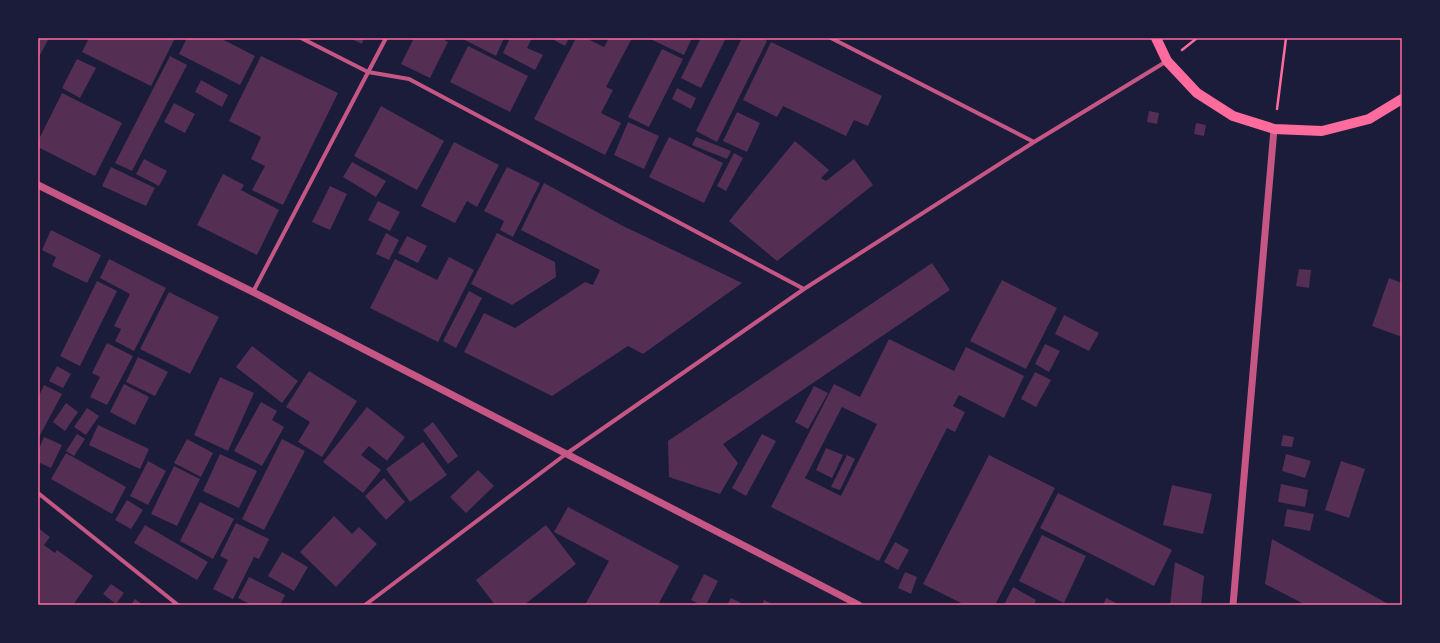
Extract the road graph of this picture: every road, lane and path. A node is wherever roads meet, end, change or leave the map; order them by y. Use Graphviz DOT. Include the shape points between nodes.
graph roads {
  1 [pos="302,38"];
  2 [pos="386,38"];
  3 [pos="831,38"];
  4 [pos="1156,38"];
  5 [pos="1286,38"];
  6 [pos="1167,61"];
  7 [pos="368,72"];
  8 [pos="1402,99"];
  9 [pos="1274,129"];
  10 [pos="1034,142"];
  11 [pos="38,185"];
  12 [pos="804,289"];
  13 [pos="253,292"];
  14 [pos="566,454"];
  15 [pos="38,493"];
  16 [pos="178,605"];
  17 [pos="365,605"];
  18 [pos="859,605"];
  19 [pos="1233,605"];
  1 -- 7 [label="street"];
  2 -- 7 [label="street"];
  3 -- 10 [label="street"];
  4 -- 6 [label="main road"];
  5 -- 9 [label="path"];
  6 -- 9 [label="main road" via="1203,97 1233,116"];
  6 -- 10 [label="street"];
  7 -- 12 [label="street" via="409,79"];
  7 -- 13 [label="street"];
  8 -- 9 [label="main road" via="1369,119 1322,131"];
  9 -- 19 [label="street"];
  10 -- 12 [label="street"];
  11 -- 13 [label="street"];
  12 -- 14 [label="street"];
  13 -- 14 [label="street"];
  14 -- 17 [label="street"];
  14 -- 18 [label="street"];
  15 -- 16 [label="street"];
}
